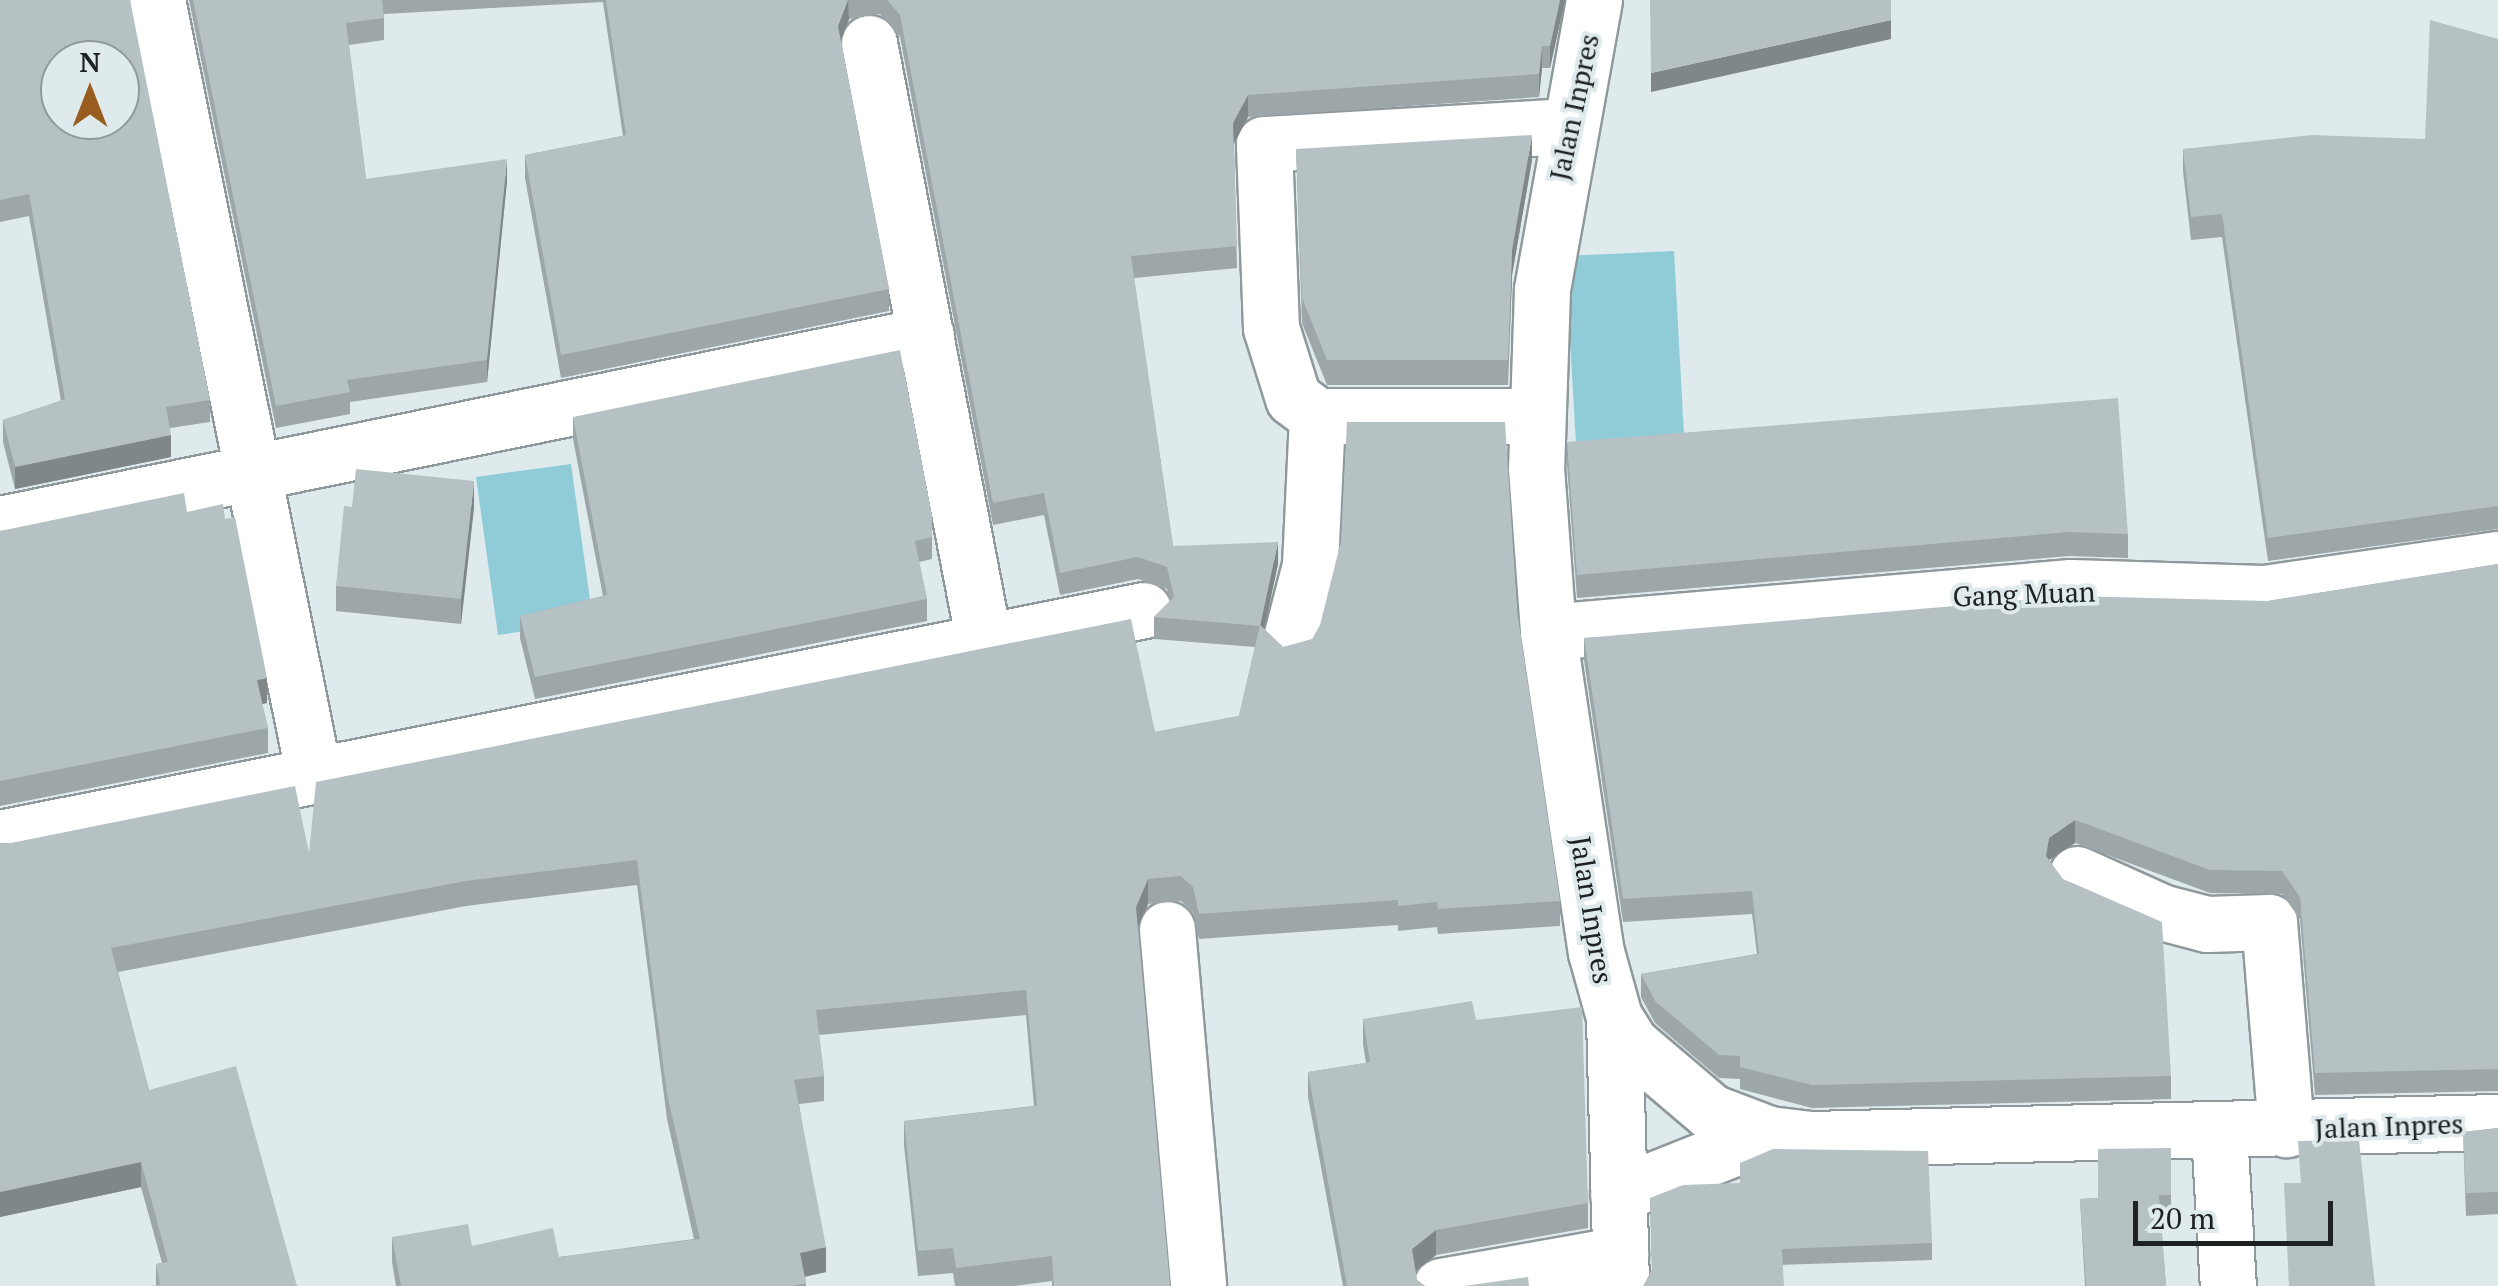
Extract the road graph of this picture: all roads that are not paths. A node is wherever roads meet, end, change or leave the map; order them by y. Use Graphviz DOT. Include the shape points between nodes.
graph roads {
  1 [pos="157,0"];
  2 [pos="1594,0"];
  3 [pos="870,43"];
  4 [pos="1570,126"];
  5 [pos="926,335"];
  6 [pos="1317,416"];
  7 [pos="1536,416"];
  8 [pos="251,473"];
  9 [pos="0,524"];
  10 [pos="2498,558"];
  11 [pos="1144,610"];
  12 [pos="1548,632"];
  13 [pos="984,642"];
  14 [pos="1290,642"];
  15 [pos="314,776"];
  16 [pos="0,838"];
  17 [pos="2077,874"];
  18 [pos="1167,930"];
  19 [pos="1614,1017"];
  20 [pos="2498,1122"];
  21 [pos="2286,1130"];
  22 [pos="2220,1132"];
  23 [pos="1770,1134"];
  24 [pos="1618,1194"];
  25 [pos="1621,1270"];
  26 [pos="1198,1286"];
  27 [pos="1441,1286"];
  28 [pos="2228,1286"];
  1 -- 8 [label="street"];
  2 -- 4 [label="street, Jalan Inpres"];
  3 -- 5 [label="street"];
  4 -- 6 [label="street" via="1264,144 1271,328 1293,398"];
  4 -- 7 [label="street, Jalan Inpres" via="1542,290"];
  5 -- 8 [label="street"];
  5 -- 13 [label="street"];
  6 -- 7 [label="street"];
  6 -- 14 [label="street" via="1310,565"];
  7 -- 12 [label="street, Jalan Inpres"];
  8 -- 9 [label="street"];
  8 -- 15 [label="street"];
  10 -- 12 [label="street, Gang Muan" via="2264,594 2071,587"];
  11 -- 13 [label="street"];
  12 -- 19 [label="street, Jalan Inpres" via="1596,952"];
  13 -- 15 [label="street"];
  15 -- 16 [label="street"];
  17 -- 21 [label="street" via="2161,912 2207,924 2269,922"];
  18 -- 26 [label="street"];
  19 -- 23 [label="street, Jalan Inpres" via="1644,1058 1692,1100"];
  19 -- 24 [label="street"];
  20 -- 21 [label="street, Jalan Inpres"];
  21 -- 22 [label="street, Jalan Inpres"];
  22 -- 23 [label="street, Jalan Inpres" via="1892,1140"];
  22 -- 28 [label="street"];
  23 -- 24 [label="street"];
  24 -- 25 [label="street"];
  25 -- 27 [label="street"];
}
